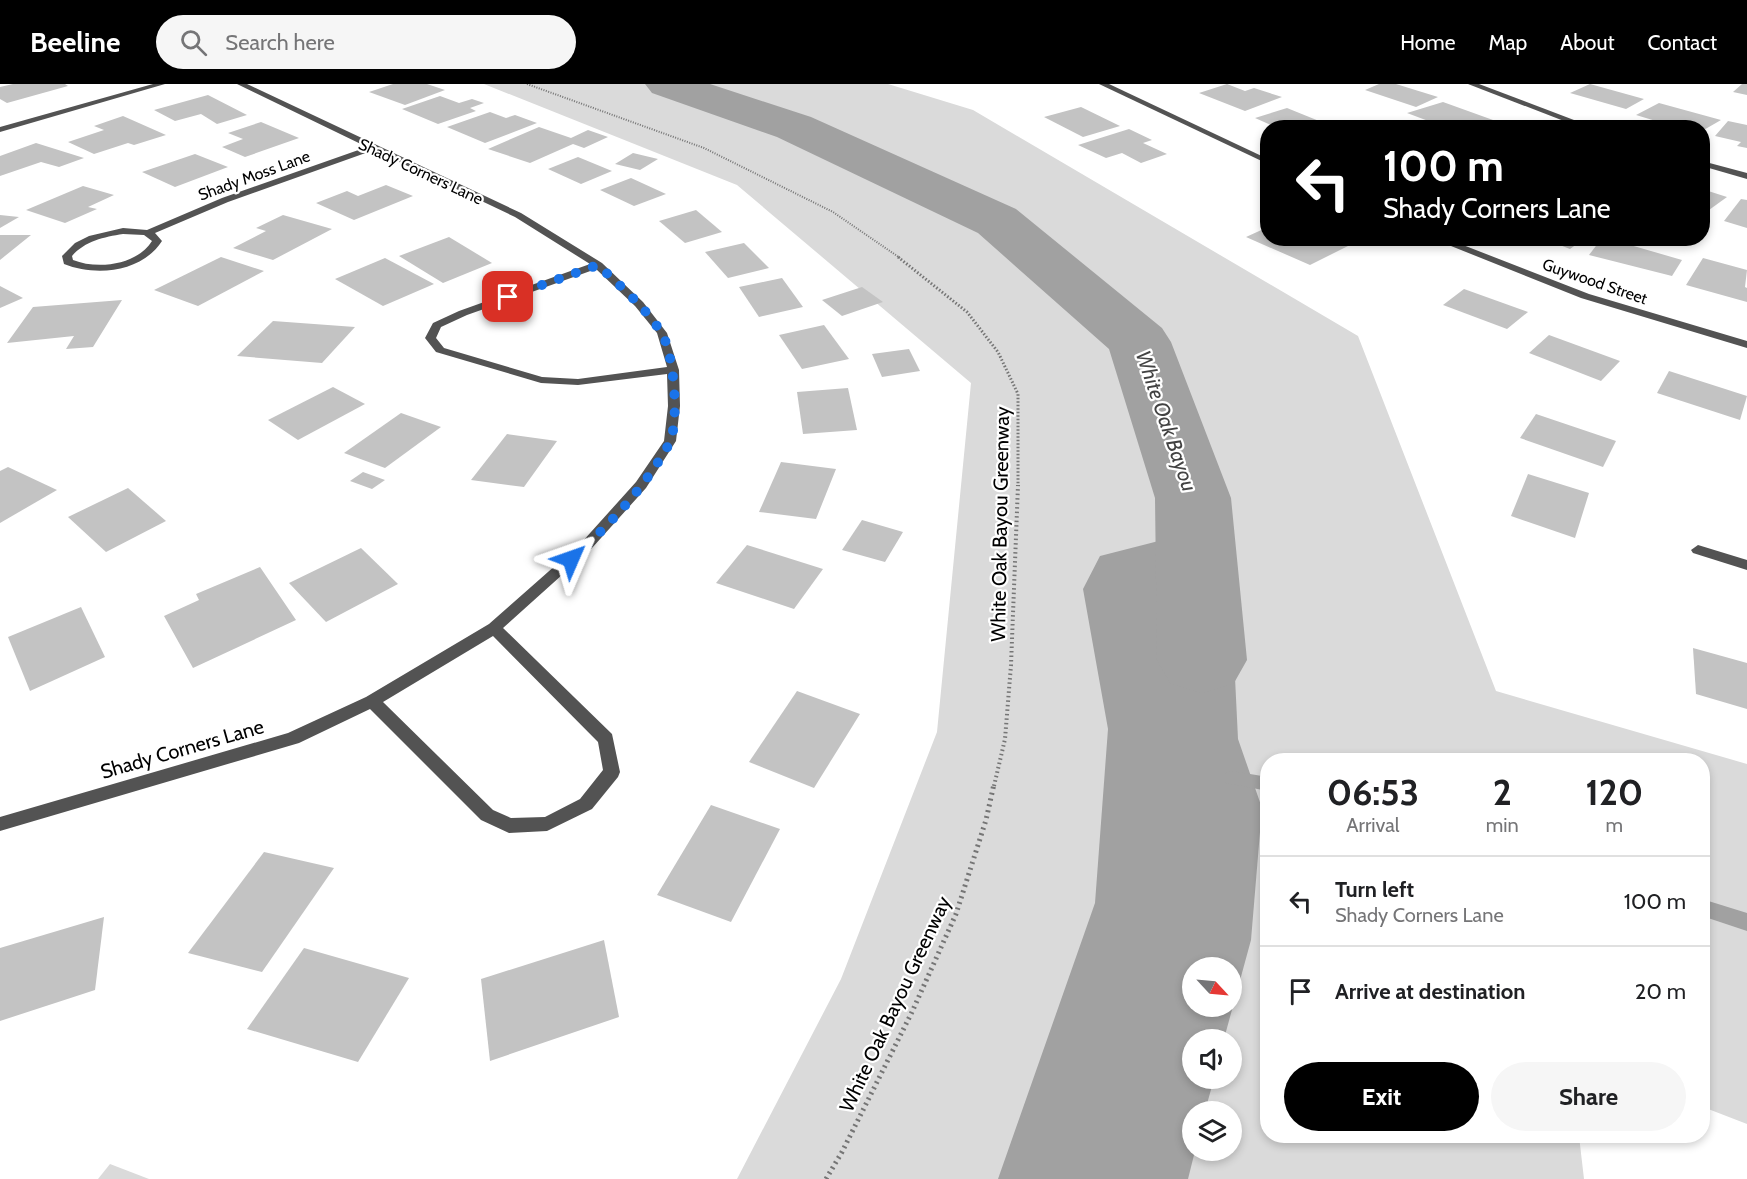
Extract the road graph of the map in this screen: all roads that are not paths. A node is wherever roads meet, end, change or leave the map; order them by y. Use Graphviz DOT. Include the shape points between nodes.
graph roads {
  1 [pos="161,84"];
  2 [pos="241,84"];
  3 [pos="1103,84"];
  4 [pos="1472,84"];
  5 [pos="1569,120"];
  6 [pos="0,130"];
  7 [pos="372,148"];
  8 [pos="1260,158"];
  9 [pos="1710,165"];
  10 [pos="1747,176"];
  11 [pos="148,233"];
  12 [pos="1456,246"];
  13 [pos="598,265"];
  14 [pos="1747,345"];
  15 [pos="673,370"];
  16 [pos="1698,550"];
  17 [pos="1747,565"];
  18 [pos="494,628"];
  19 [pos="372,701"];
  20 [pos="0,824"];
  1 -- 6 [label="street"];
  2 -- 7 [label="street, Shady Corners Lane"];
  3 -- 8 [label="street"];
  4 -- 5 [label="street"];
  7 -- 11 [label="street, Shady Moss Lane" via="225,200"];
  7 -- 13 [label="street, Shady Corners Lane" via="518,215"];
  9 -- 10 [label="street"];
  11 -- 11 [label="street, Shady Moss Lane" via="157,241 155,247 126,263 85,268 68,262 71,250 93,238 123,231"];
  12 -- 14 [label="street, Guywood Street" via="1585,296"];
  13 -- 15 [label="street, Shady Corners Lane" via="639,304 662,333"];
  13 -- 15 [label="street" via="463,313 437,325 430,338 440,350 541,380 578,382"];
  15 -- 18 [label="street, Shady Corners Lane" via="670,441 641,485 587,545"];
  16 -- 17 [label="street"];
  18 -- 19 [label="street, Shady Corners Lane"];
  18 -- 19 [label="street" via="606,739 612,772 586,804 547,824 509,826 487,815"];
  19 -- 20 [label="street, Shady Corners Lane" via="293,738"];
}
